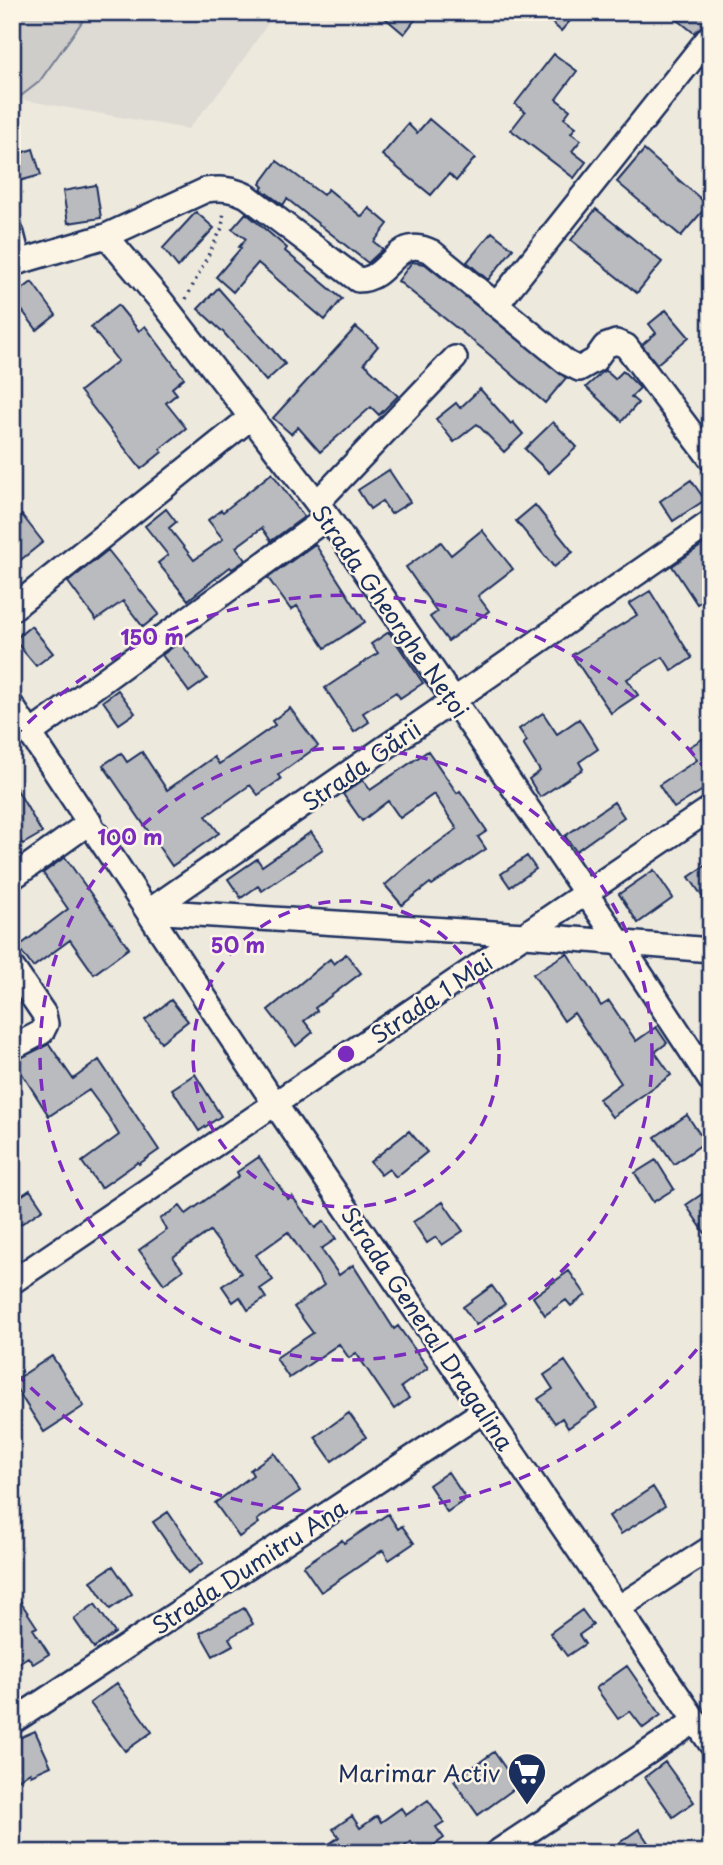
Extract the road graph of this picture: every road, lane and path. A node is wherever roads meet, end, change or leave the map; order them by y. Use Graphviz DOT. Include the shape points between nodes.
graph roads {
  1 [pos="711,35"];
  2 [pos="227,189"];
  3 [pos="12,234"];
  4 [pos="106,236"];
  5 [pos="16,263"];
  6 [pos="497,304"];
  7 [pos="174,319"];
  8 [pos="455,358"];
  9 [pos="250,418"];
  10 [pos="711,459"];
  11 [pos="323,510"];
  12 [pos="711,522"];
  13 [pos="12,609"];
  14 [pos="453,701"];
  15 [pos="12,706"];
  16 [pos="31,733"];
  17 [pos="711,808"];
  18 [pos="90,822"];
  19 [pos="12,878"];
  20 [pos="586,894"];
  21 [pos="149,911"];
  22 [pos="525,935"];
  23 [pos="620,943"];
  24 [pos="711,950"];
  25 [pos="12,967"];
  26 [pos="12,1048"];
  27 [pos="711,1081"];
  28 [pos="275,1104"];
  29 [pos="12,1282"];
  30 [pos="485,1410"];
  31 [pos="711,1548"];
  32 [pos="618,1608"];
  33 [pos="695,1721"];
  34 [pos="12,1722"];
  35 [pos="711,1744"];
  36 [pos="496,1853"];
  1 -- 6 [label="street"];
  2 -- 4 [label="street" via="206,190"];
  2 -- 6 [label="street" via="247,197 358,280 379,274 409,246 421,246"];
  2 -- 7 [label="path" via="222,228"];
  3 -- 5 [label="street"];
  4 -- 5 [label="street"];
  4 -- 7 [label="street, Strada Gheorghe Nețoi"];
  6 -- 10 [label="street" via="579,369 595,360 606,346 616,342 626,346"];
  7 -- 9 [label="street, Strada Gheorghe Nețoi"];
  8 -- 11 [label="street"];
  9 -- 11 [label="street, Strada Gheorghe Nețoi"];
  9 -- 13 [label="street"];
  11 -- 14 [label="street, Strada Gheorghe Nețoi"];
  11 -- 16 [label="street"];
  12 -- 14 [label="street, Strada Gării"];
  14 -- 20 [label="street, Strada Gheorghe Nețoi"];
  14 -- 21 [label="street, Strada Gării"];
  15 -- 16 [label="street"];
  16 -- 18 [label="street"];
  17 -- 20 [label="street, Strada 1 Mai"];
  18 -- 19 [label="street"];
  18 -- 21 [label="street"];
  20 -- 22 [label="street, Strada 1 Mai"];
  20 -- 23 [label="street, Strada Gheorghe Nețoi"];
  21 -- 22 [label="street"];
  21 -- 28 [label="street, Strada General Dragalina"];
  22 -- 23 [label="street"];
  22 -- 28 [label="street, Strada 1 Mai"];
  23 -- 24 [label="street"];
  23 -- 27 [label="street, Strada Gheorghe Nețoi"];
  25 -- 26 [label="street" via="46,1024 42,1032"];
  28 -- 29 [label="street, Strada 1 Mai"];
  28 -- 30 [label="street, Strada General Dragalina"];
  30 -- 32 [label="street, Strada General Dragalina"];
  30 -- 34 [label="street, Strada Dumitru Ana"];
  31 -- 32 [label="street"];
  32 -- 33 [label="street, Strada General Dragalina"];
  33 -- 35 [label="street, Strada General Dragalina"];
  33 -- 36 [label="street"];
}
